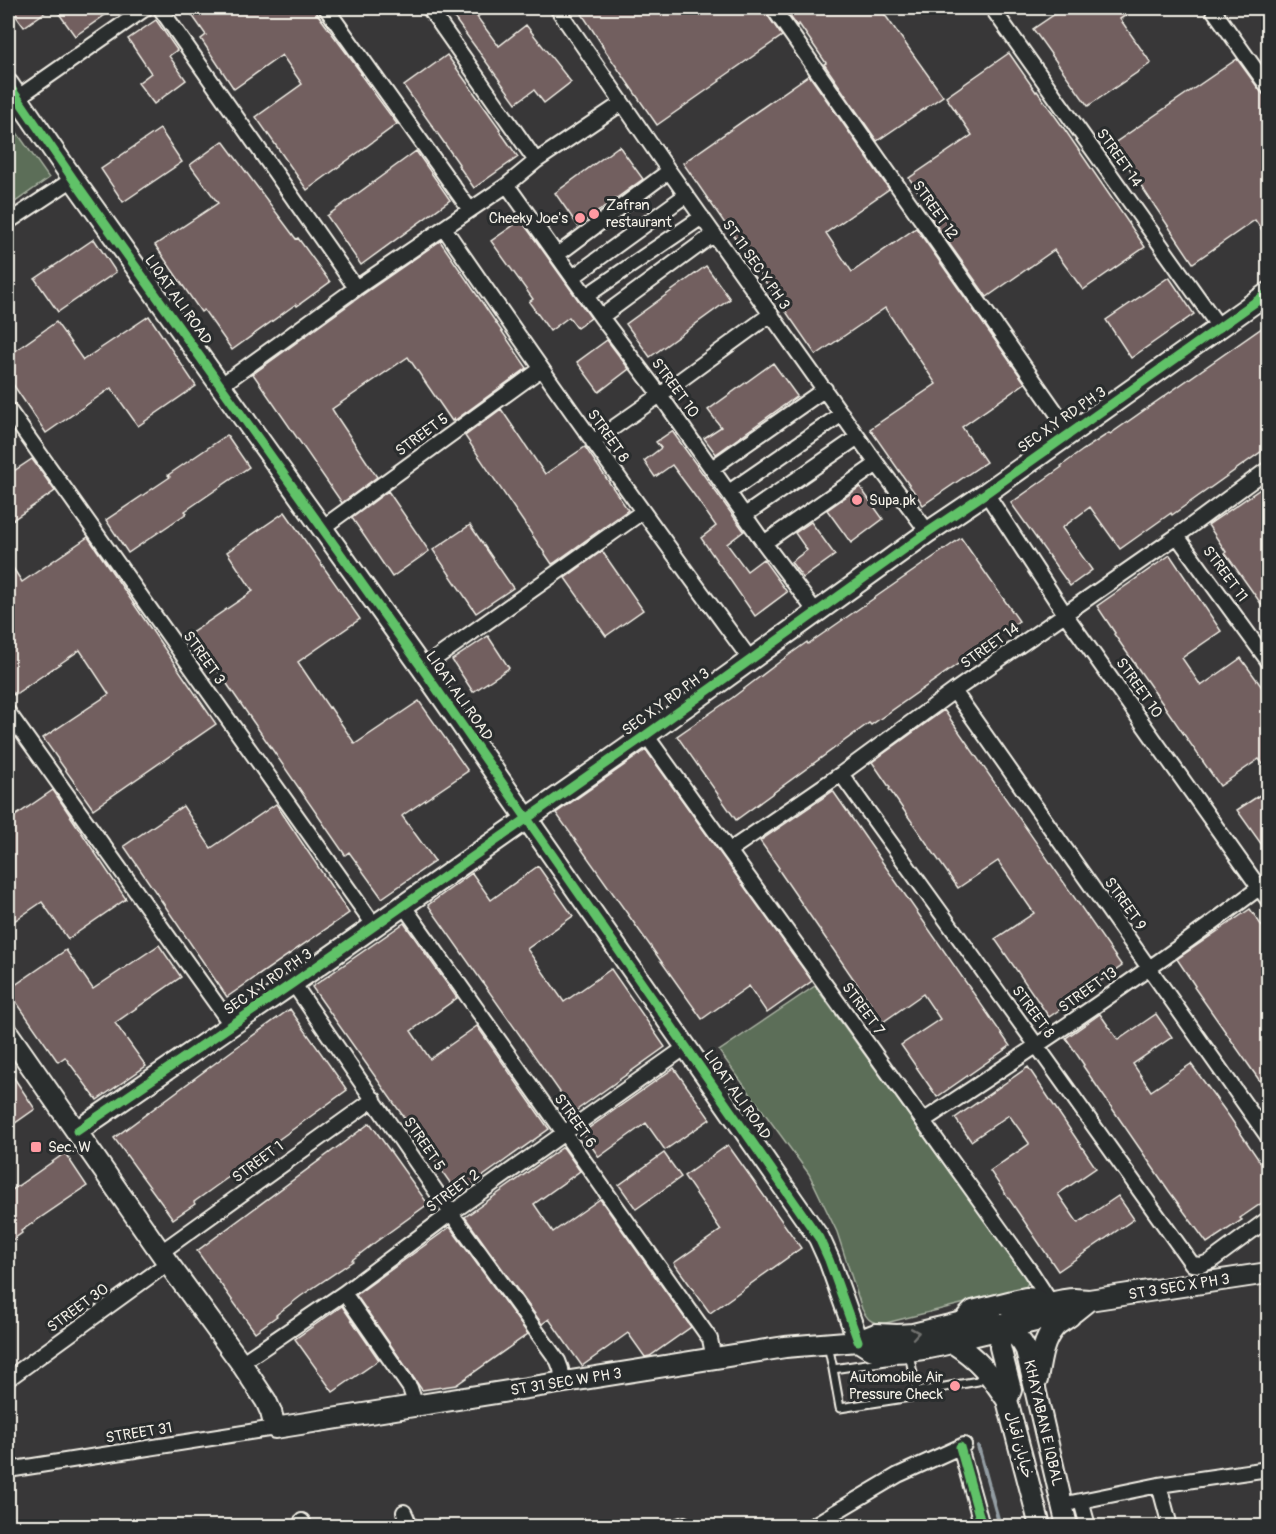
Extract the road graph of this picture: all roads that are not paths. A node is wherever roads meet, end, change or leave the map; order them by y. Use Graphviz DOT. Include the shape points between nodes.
graph roads {
  1 [pos="146,8"];
  2 [pos="160,8"];
  3 [pos="326,8"];
  4 [pos="429,8"];
  5 [pos="773,8"];
  6 [pos="992,8"];
  7 [pos="1212,8"];
  8 [pos="563,10"];
  9 [pos="127,12"];
  10 [pos="1269,87"];
  11 [pos="12,91"];
  12 [pos="622,104"];
  13 [pos="536,161"];
  14 [pos="669,171"];
  15 [pos="73,179"];
  16 [pos="507,185"];
  17 [pos="686,195"];
  18 [pos="470,210"];
  19 [pos="702,217"];
  20 [pos="8,222"];
  21 [pos="444,228"];
  22 [pos="714,234"];
  23 [pos="557,255"];
  24 [pos="573,277"];
  25 [pos="356,288"];
  26 [pos="1269,293"];
  27 [pos="586,296"];
  28 [pos="771,314"];
  29 [pos="601,316"];
  30 [pos="1219,327"];
  31 [pos="541,369"];
  32 [pos="220,386"];
  33 [pos="825,389"];
  34 [pos="660,395"];
  35 [pos="8,409"];
  36 [pos="842,414"];
  37 [pos="1070,432"];
  38 [pos="858,437"];
  39 [pos="593,442"];
  40 [pos="877,464"];
  41 [pos="712,468"];
  42 [pos="1269,469"];
  43 [pos="729,492"];
  44 [pos="986,493"];
  45 [pos="642,512"];
  46 [pos="745,515"];
  47 [pos="322,528"];
  48 [pos="928,532"];
  49 [pos="1177,536"];
  50 [pos="764,543"];
  51 [pos="816,612"];
  52 [pos="1065,614"];
  53 [pos="750,659"];
  54 [pos="1269,661"];
  55 [pos="422,668"];
  56 [pos="954,691"];
  57 [pos="8,712"];
  58 [pos="646,735"];
  59 [pos="841,774"];
  60 [pos="526,819"];
  61 [pos="730,850"];
  62 [pos="1264,885"];
  63 [pos="1269,900"];
  64 [pos="403,905"];
  65 [pos="374,925"];
  66 [pos="1150,968"];
  67 [pos="293,983"];
  68 [pos="232,1026"];
  69 [pos="8,1033"];
  70 [pos="1037,1046"];
  71 [pos="686,1047"];
  72 [pos="374,1099"];
  73 [pos="923,1121"];
  74 [pos="77,1131"];
  75 [pos="563,1133"];
  76 [pos="1269,1137"];
  77 [pos="451,1213"];
  78 [pos="1269,1219"];
  79 [pos="164,1257"];
  80 [pos="1269,1273"];
  81 [pos="1203,1274"];
  82 [pos="344,1293"];
  83 [pos="1049,1304"];
  84 [pos="1082,1306"];
  85 [pos="963,1322"];
  86 [pos="1005,1328"];
  87 [pos="858,1341"];
  88 [pos="828,1343"];
  89 [pos="953,1343"];
  90 [pos="909,1354"];
  91 [pos="714,1359"];
  92 [pos="8,1360"];
  93 [pos="241,1363"];
  94 [pos="833,1369"];
  95 [pos="986,1370"];
  96 [pos="12,1376"];
  97 [pos="563,1383"];
  98 [pos="1035,1391"];
  99 [pos="917,1392"];
  100 [pos="1007,1400"];
  101 [pos="416,1406"];
  102 [pos="275,1428"];
  103 [pos="8,1470"];
  104 [pos="1268,1473"];
  105 [pos="1159,1485"];
  106 [pos="1081,1501"];
  107 [pos="1061,1505"];
  108 [pos="404,1512"];
  109 [pos="410,1527"];
  110 [pos="813,1527"];
  111 [pos="982,1527"];
  112 [pos="1040,1527"];
  113 [pos="1067,1527"];
  114 [pos="1088,1527"];
  115 [pos="1170,1527"];
  1 -- 9 [label="street"];
  2 -- 25 [label="street"];
  3 -- 18 [label="street"];
  4 -- 13 [label="street"];
  5 -- 37 [label="street, STREET 12"];
  6 -- 30 [label="street, STREET 14"];
  7 -- 10 [label="street"];
  8 -- 12 [label="street, ST 11 SEC Y PH 3"];
  9 -- 11 [label="street"];
  11 -- 15 [label="street, LIQAT ALI ROAD"];
  12 -- 13 [label="street"];
  12 -- 14 [label="street, ST 11 SEC Y PH 3"];
  13 -- 16 [label="street"];
  14 -- 17 [label="street, ST 11 SEC Y PH 3"];
  14 -- 23 [label="street"];
  15 -- 20 [label="street"];
  15 -- 32 [label="street, LIQAT ALI ROAD"];
  16 -- 18 [label="street"];
  16 -- 23 [label="street, STREET 10"];
  17 -- 19 [label="street, ST 11 SEC Y PH 3"];
  17 -- 24 [label="street"];
  18 -- 21 [label="street"];
  19 -- 22 [label="street, ST 11 SEC Y PH 3"];
  19 -- 27 [label="street"];
  21 -- 25 [label="street"];
  21 -- 31 [label="street, STREET 8"];
  22 -- 28 [label="street, ST 11 SEC Y PH 3"];
  22 -- 29 [label="street"];
  23 -- 24 [label="street, STREET 10"];
  24 -- 27 [label="street, STREET 10"];
  25 -- 32 [label="street"];
  26 -- 30 [label="street, SEC X Y RD PH 3"];
  27 -- 29 [label="street, STREET 10"];
  28 -- 33 [label="street, ST 11 SEC Y PH 3"];
  28 -- 34 [label="street"];
  29 -- 34 [label="street, STREET 10"];
  30 -- 37 [label="street, SEC X Y RD PH 3"];
  31 -- 39 [label="street, STREET 8"];
  31 -- 47 [label="street, STREET 5"];
  32 -- 47 [label="street, LIQAT ALI ROAD"];
  33 -- 36 [label="street, ST 11 SEC Y PH 3"];
  33 -- 41 [label="street"];
  34 -- 39 [label="street"];
  34 -- 41 [label="street, STREET 10"];
  35 -- 65 [label="street, STREET 3"];
  36 -- 38 [label="street, ST 11 SEC Y PH 3"];
  36 -- 43 [label="street"];
  37 -- 44 [label="street, SEC X Y RD PH 3"];
  38 -- 40 [label="street, ST 11 SEC Y PH 3"];
  38 -- 46 [label="street"];
  39 -- 45 [label="street, STREET 8"];
  40 -- 48 [label="street, ST 11 SEC Y PH 3"];
  40 -- 50 [label="street"];
  41 -- 43 [label="street, STREET 10"];
  42 -- 49 [label="street, STREET 14"];
  43 -- 46 [label="street, STREET 10"];
  44 -- 48 [label="street, SEC X Y RD PH 3"];
  44 -- 52 [label="street, STREET 10"];
  45 -- 53 [label="street, STREET 8"];
  45 -- 55 [label="street"];
  46 -- 50 [label="street, STREET 10"];
  47 -- 55 [label="street, LIQAT ALI ROAD"];
  48 -- 51 [label="street, SEC X Y RD PH 3"];
  49 -- 52 [label="street, STREET 14"];
  49 -- 54 [label="street, STREET 11"];
  50 -- 51 [label="street, STREET 10"];
  51 -- 53 [label="street, SEC X Y RD PH 3"];
  52 -- 56 [label="street, STREET 14"];
  52 -- 62 [label="street, STREET 10"];
  53 -- 58 [label="street, SEC X Y RD PH 3"];
  55 -- 60 [label="street, LIQAT ALI ROAD"];
  56 -- 59 [label="street, STREET 14"];
  56 -- 66 [label="street, STREET 9"];
  57 -- 68 [label="street"];
  58 -- 60 [label="street, SEC X Y RD PH 3"];
  58 -- 61 [label="street, STREET 7"];
  59 -- 61 [label="street, STREET 14"];
  59 -- 70 [label="street, STREET 8"];
  60 -- 64 [label="street, SEC X Y RD PH 3"];
  60 -- 71 [label="street, LIQAT ALI ROAD"];
  61 -- 73 [label="street, STREET 7"];
  62 -- 63 [label="street, STREET 10"];
  62 -- 66 [label="street, STREET 13"];
  64 -- 65 [label="street, SEC X Y RD PH 3"];
  64 -- 75 [label="street, STREET 6"];
  65 -- 67 [label="street, SEC X Y RD PH 3"];
  66 -- 70 [label="street, STREET 13"];
  66 -- 76 [label="street, STREET 9"];
  67 -- 68 [label="street, SEC X Y RD PH 3"];
  67 -- 72 [label="street, STREET 5"];
  68 -- 74 [label="street, SEC X Y RD PH 3"];
  69 -- 74 [label="street"];
  70 -- 73 [label="street, STREET 13"];
  70 -- 81 [label="street, STREET 8" via="1184,1254"];
  71 -- 75 [label="street, STREET 2"];
  71 -- 87 [label="street, LIQAT ALI ROAD" via="819,1238"];
  72 -- 77 [label="street, STREET 5"];
  72 -- 79 [label="street, STREET 1"];
  73 -- 83 [label="street, STREET 7"];
  74 -- 79 [label="street"];
  75 -- 77 [label="street, STREET 2"];
  75 -- 91 [label="street, STREET 6" via="710,1339"];
  77 -- 82 [label="street, STREET 2"];
  77 -- 97 [label="street, STREET 5" via="558,1361"];
  78 -- 81 [label="street" via="1211,1262"];
  79 -- 93 [label="street"];
  79 -- 96 [label="street, STREET 30"];
  80 -- 81 [label="street, ST 3 SEC X PH 3"];
  81 -- 84 [label="street, ST 3 SEC X PH 3"];
  82 -- 93 [label="street, STREET 2"];
  82 -- 101 [label="street" via="410,1388"];
  83 -- 84 [label="street, ST 3 SEC X PH 3" via="1073,1299"];
  83 -- 85 [label="street" via="1033,1298 1017,1300 973,1311"];
  83 -- 86 [label="street, ST 3 SEC X PH 3" via="1022,1311"];
  84 -- 86 [label="street, ST 3 SEC X PH 3"];
  84 -- 98 [label="street" via="1055,1327 1047,1340"];
  85 -- 86 [label="street, ST 31 SEC W PH 3" via="981,1319"];
  87 -- 85 [label="street, ST 31 SEC W PH 3, one-way" via="876,1334 914,1334"];
  86 -- 89 [label="street, ST 31 SEC W PH 3"];
  86 -- 98 [label="street, KHAYABAN E IQBAL" via="1023,1344"];
  86 -- 100 [label="street, خیابان اقبال" via="1000,1341 1011,1390"];
  87 -- 88 [label="street, ST 31 SEC W PH 3"];
  87 -- 90 [label="street, ST 31 SEC W PH 3" via="872,1350"];
  88 -- 91 [label="street, ST 31 SEC W PH 3"];
  88 -- 94 [label="lane"];
  89 -- 90 [label="street, ST 31 SEC W PH 3"];
  89 -- 95 [label="street"];
  90 -- 94 [label="lane"];
  90 -- 99 [label="lane"];
  91 -- 97 [label="street, ST 31 SEC W PH 3"];
  92 -- 96 [label="street"];
  93 -- 102 [label="street" via="266,1401"];
  94 -- 99 [label="lane" via="840,1408 917,1396"];
  95 -- 99 [label="lane" via="978,1381"];
  95 -- 100 [label="street"];
  97 -- 101 [label="street, ST 31 SEC W PH 3"];
  98 -- 107 [label="street, KHAYABAN E IQBAL"];
  100 -- 112 [label="street, خیابان اقبال"];
  101 -- 102 [label="street, ST 31 SEC W PH 3"];
  102 -- 103 [label="street, STREET 31"];
  104 -- 105 [label="street"];
  105 -- 106 [label="street"];
  105 -- 115 [label="street"];
  106 -- 107 [label="street"];
  106 -- 114 [label="street"];
  107 -- 113 [label="street, KHAYABAN E IQBAL"];
  108 -- 109 [label="street"];
  110 -- 111 [label="street" via="898,1475 962,1446"];
}
